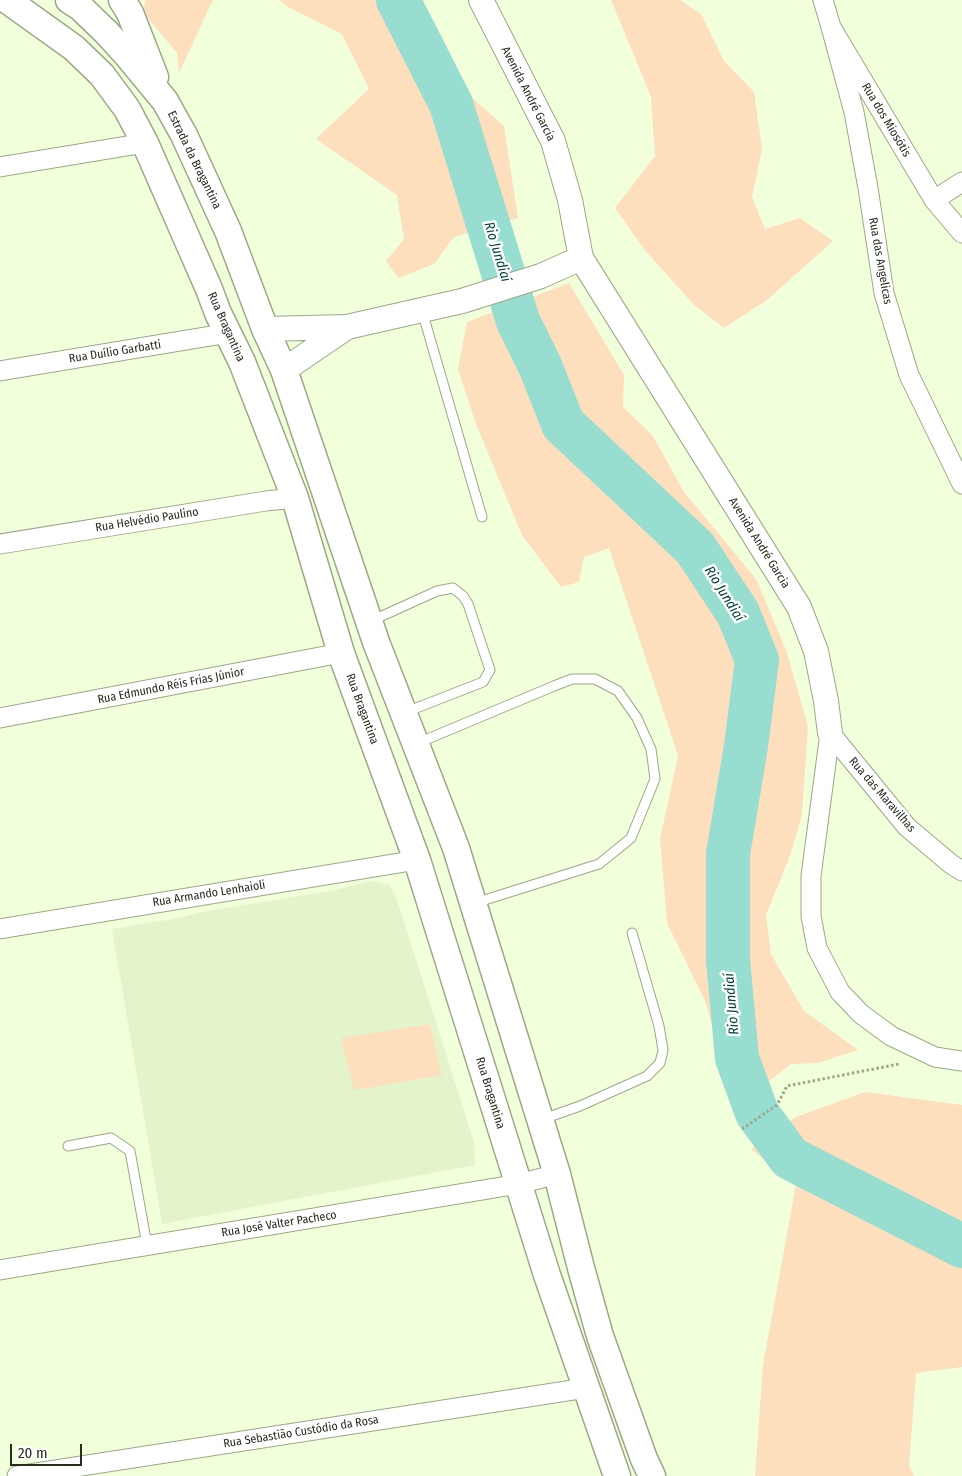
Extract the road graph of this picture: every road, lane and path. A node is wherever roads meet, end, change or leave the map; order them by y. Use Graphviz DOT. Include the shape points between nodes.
graph roads {
  1 [pos="7,0"];
  2 [pos="69,0"];
  3 [pos="122,0"];
  4 [pos="481,0"];
  5 [pos="823,0"];
  6 [pos="36,9"];
  7 [pos="831,28"];
  8 [pos="164,101"];
  9 [pos="146,143"];
  10 [pos="0,167"];
  11 [pos="962,182"];
  12 [pos="934,200"];
  13 [pos="962,233"];
  14 [pos="581,258"];
  15 [pos="422,310"];
  16 [pos="347,327"];
  17 [pos="229,333"];
  18 [pos="275,349"];
  19 [pos="0,371"];
  20 [pos="962,484"];
  21 [pos="295,498"];
  22 [pos="482,517"];
  23 [pos="0,544"];
  24 [pos="369,621"];
  25 [pos="341,653"];
  26 [pos="404,713"];
  27 [pos="0,718"];
  28 [pos="830,733"];
  29 [pos="415,744"];
  30 [pos="417,860"];
  31 [pos="962,871"];
  32 [pos="473,904"];
  33 [pos="0,929"];
  34 [pos="632,933"];
  35 [pos="935,1057"];
  36 [pos="962,1061"];
  37 [pos="541,1120"];
  38 [pos="742,1129"];
  39 [pos="68,1146"];
  40 [pos="557,1174"];
  41 [pos="519,1184"];
  42 [pos="148,1245"];
  43 [pos="0,1270"];
  44 [pos="586,1388"];
  45 [pos="17,1476"];
  46 [pos="616,1476"];
  47 [pos="652,1476"];
  1 -- 6 [label="main road, Rua Bragantina"];
  2 -- 8 [label="main road, Estrada da Bragantina" via="127,54"];
  3 -- 8 [label="main road"];
  4 -- 14 [label="street, Avenida André Garcia" via="553,141 570,200"];
  5 -- 7 [label="street, Rua dos Miosótis"];
  6 -- 9 [label="main road, Rua Bragantina" via="102,75 127,109"];
  7 -- 12 [label="street, Rua dos Miosótis"];
  7 -- 20 [label="street, Rua das Angelicas" via="854,112 884,293 910,375"];
  8 -- 18 [label="main road, Estrada da Bragantina" via="184,135 228,231"];
  9 -- 10 [label="street"];
  9 -- 17 [label="main road, Rua Bragantina"];
  11 -- 12 [label="street"];
  12 -- 13 [label="street, Rua dos Miosótis"];
  14 -- 15 [label="street" via="541,276"];
  14 -- 28 [label="street, Avenida André Garcia" via="799,607 816,651"];
  15 -- 16 [label="street"];
  15 -- 22 [label="lane"];
  16 -- 18 [label="street"];
  16 -- 18 [label="street"];
  17 -- 19 [label="street, Rua Duílio Garbatti"];
  17 -- 21 [label="main road, Rua Bragantina"];
  18 -- 24 [label="main road"];
  21 -- 23 [label="street, Rua Helvédio Paulino"];
  21 -- 25 [label="main road, Rua Bragantina"];
  24 -- 26 [label="main road"];
  24 -- 26 [label="lane" via="437,591 453,588 468,604 490,670 483,682"];
  25 -- 27 [label="street, Rua Edmundo Réis Frias Júnior"];
  25 -- 30 [label="main road, Rua Bragantina"];
  26 -- 29 [label="main road"];
  28 -- 31 [label="street, Rua das Maravilhas" via="907,827"];
  28 -- 35 [label="street, Avenida André Garcia" via="811,876 811,916 817,948 840,992 861,1014 891,1036"];
  29 -- 32 [label="main road" via="456,848"];
  29 -- 32 [label="lane" via="554,686 572,680 595,679 618,691 637,718 650,749 655,779 631,838 599,864"];
  30 -- 33 [label="street, Rua Armando Lenhaioli"];
  30 -- 41 [label="main road, Rua Bragantina"];
  32 -- 37 [label="main road"];
  34 -- 37 [label="lane" via="659,1026 660,1064 647,1076"];
  35 -- 36 [label="street, Avenida André Garcia"];
  35 -- 38 [label="path" via="787,1086 777,1105"];
  37 -- 40 [label="main road"];
  39 -- 42 [label="lane" via="111,1138 130,1151"];
  40 -- 41 [label="street, Rua José Valter Pacheco"];
  40 -- 47 [label="main road" via="600,1336"];
  41 -- 42 [label="street, Rua José Valter Pacheco"];
  41 -- 44 [label="main road, Rua Bragantina"];
  42 -- 43 [label="street, Rua José Valter Pacheco"];
  44 -- 45 [label="street, Rua Sebastião Custódio da Rosa"];
  44 -- 46 [label="main road, Rua Bragantina"];
}
